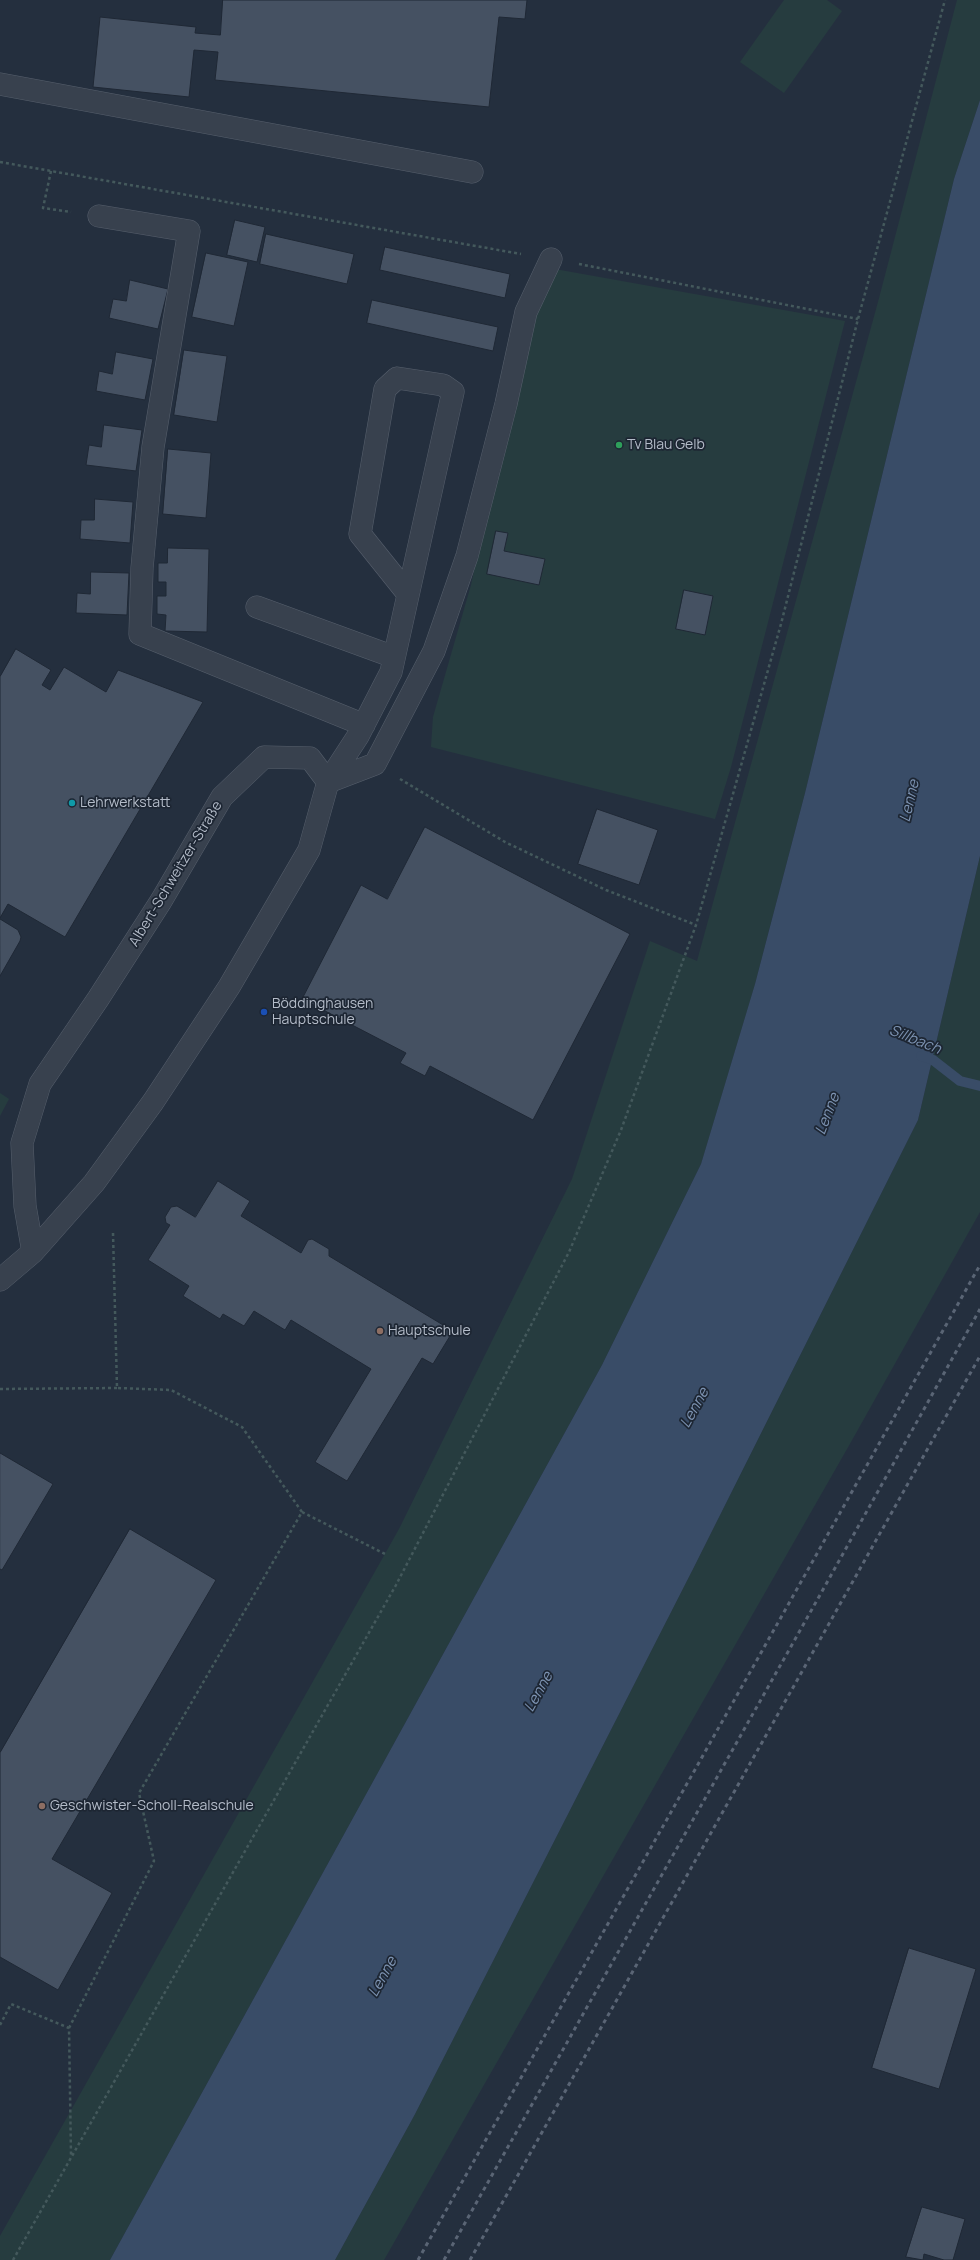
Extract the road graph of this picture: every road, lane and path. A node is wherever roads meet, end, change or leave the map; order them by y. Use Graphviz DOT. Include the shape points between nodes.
graph roads {
  1 [pos="944,0"];
  2 [pos="0,84"];
  3 [pos="0,162"];
  4 [pos="51,171"];
  5 [pos="472,172"];
  6 [pos="43,208"];
  7 [pos="99,216"];
  8 [pos="551,259"];
  9 [pos="858,318"];
  10 [pos="408,594"];
  11 [pos="257,607"];
  12 [pos="394,657"];
  13 [pos="364,724"];
  14 [pos="375,764"];
  15 [pos="328,782"];
  16 [pos="696,925"];
  17 [pos="112,1233"];
  18 [pos="34,1252"];
  19 [pos="0,1280"];
  20 [pos="117,1388"];
  21 [pos="0,1389"];
  22 [pos="302,1512"];
  23 [pos="385,1554"];
  24 [pos="0,2025"];
  25 [pos="69,2028"];
  26 [pos="71,2156"];
  27 [pos="13,2260"];
  1 -- 9 [label="path"];
  2 -- 5 [label="lane"];
  3 -- 4 [label="path"];
  4 -- 6 [label="path"];
  4 -- 8 [label="path"];
  7 -- 13 [label="lane" via="189,231 153,447 142,568 140,634"];
  8 -- 9 [label="path"];
  8 -- 14 [label="lane" via="526,312 506,404 467,556 434,652"];
  9 -- 16 [label="path" via="781,624"];
  10 -- 10 [label="lane" via="453,392 443,385 397,378 385,389 360,534"];
  10 -- 12 [label="lane"];
  11 -- 12 [label="lane"];
  12 -- 13 [label="lane" via="391,672"];
  13 -- 15 [label="lane"];
  14 -- 15 [label="lane"];
  14 -- 16 [label="path" via="505,842 606,890"];
  15 -- 18 [label="lane" via="309,850 229,987 153,1102 94,1183"];
  15 -- 18 [label="lane, Albert-Schweitzer-Straße" via="310,758 264,757 222,798 140,933 40,1084 22,1143 25,1206"];
  16 -- 26 [label="path" via="621,1130 569,1252 396,1585"];
  17 -- 20 [label="path"];
  18 -- 19 [label="lane"];
  20 -- 21 [label="path"];
  20 -- 22 [label="path" via="171,1390 242,1427"];
  22 -- 23 [label="path"];
  22 -- 25 [label="path" via="139,1793 154,1861"];
  24 -- 25 [label="path" via="11,2004"];
  25 -- 26 [label="path"];
  26 -- 27 [label="path"];
}
